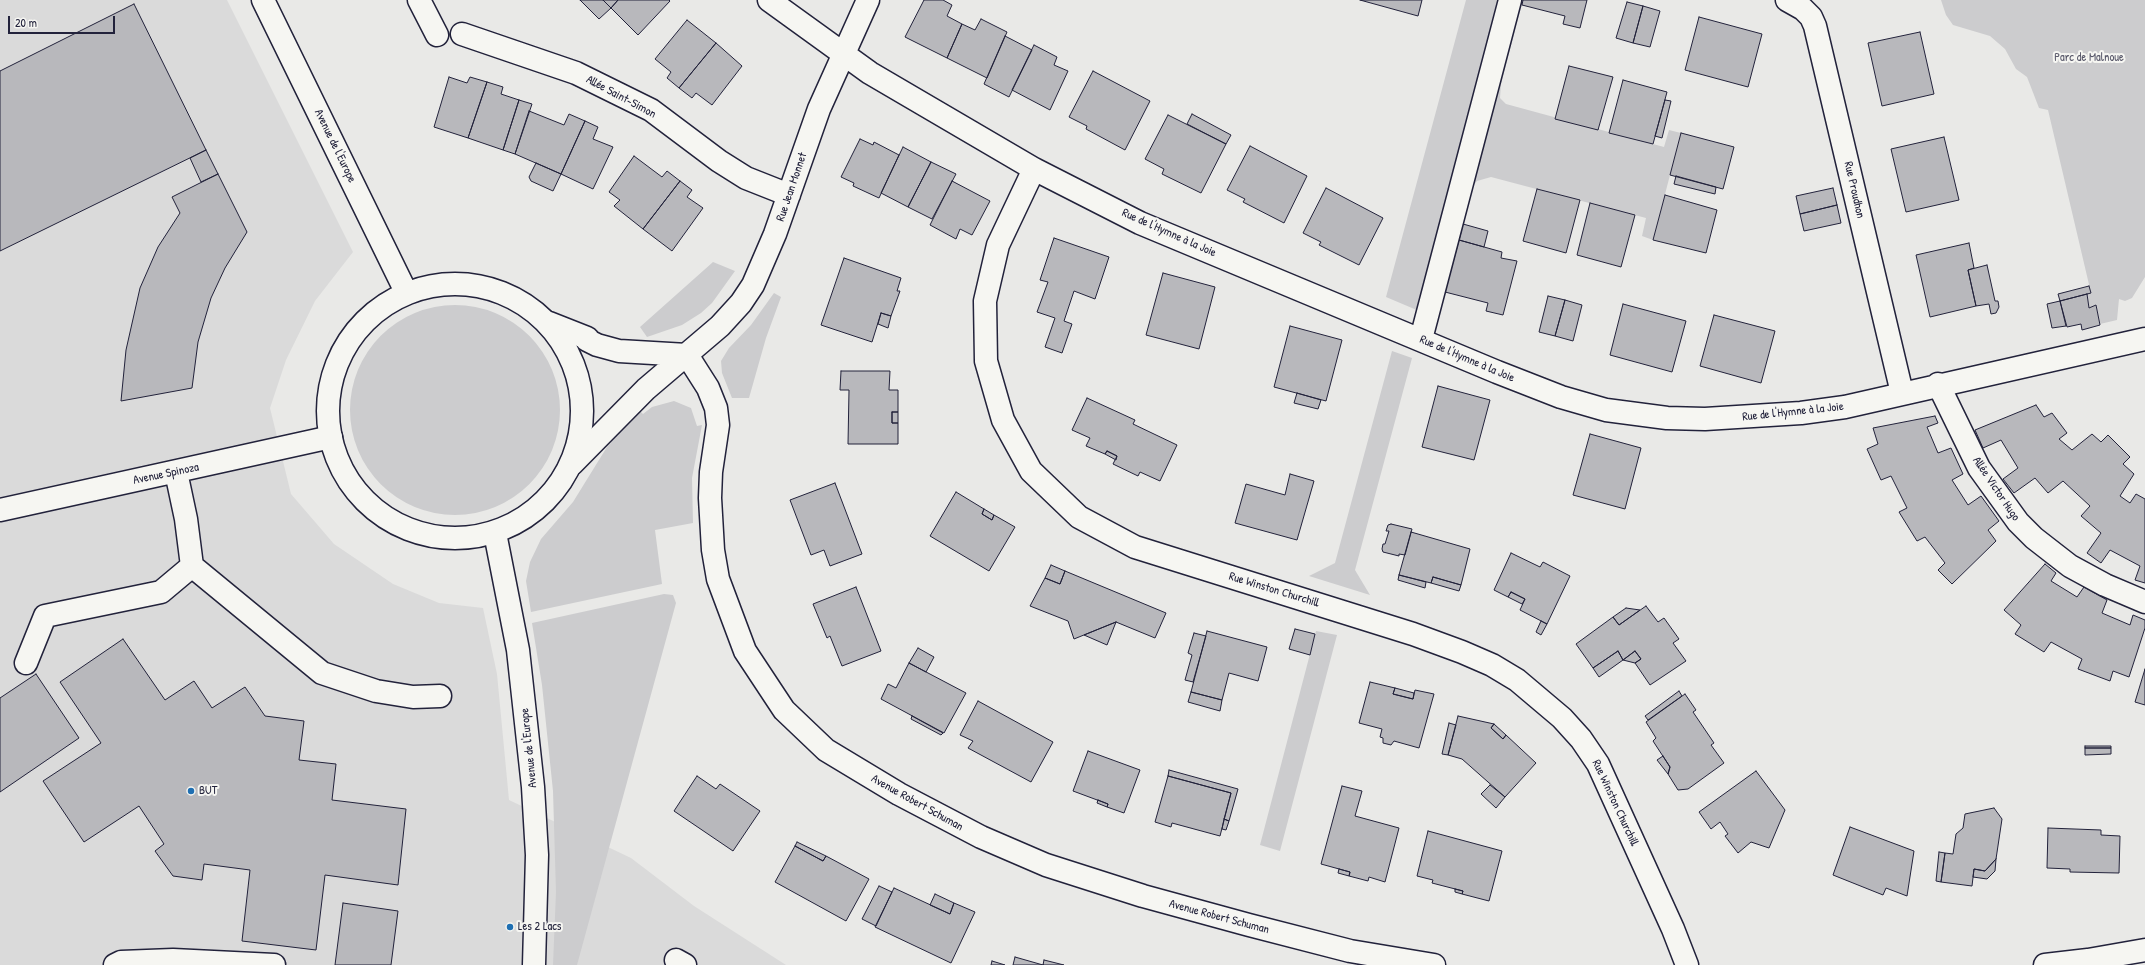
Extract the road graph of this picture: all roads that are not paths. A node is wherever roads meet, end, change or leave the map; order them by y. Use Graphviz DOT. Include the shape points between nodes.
graph roads {
  1 [pos="263,0"];
  2 [pos="419,0"];
  3 [pos="769,0"];
  4 [pos="868,0"];
  5 [pos="1510,0"];
  6 [pos="1787,0"];
  7 [pos="462,34"];
  8 [pos="437,35"];
  9 [pos="843,55"];
  10 [pos="1034,169"];
  11 [pos="789,195"];
  12 [pos="406,292"];
  13 [pos="549,323"];
  14 [pos="1420,339"];
  15 [pos="2145,339"];
  16 [pos="687,355"];
  17 [pos="1938,384"];
  18 [pos="1902,393"];
  19 [pos="331,437"];
  20 [pos="572,464"];
  21 [pos="176,472"];
  22 [pos="0,510"];
  23 [pos="495,533"];
  24 [pos="192,566"];
  25 [pos="2145,602"];
  26 [pos="26,663"];
  27 [pos="440,696"];
  28 [pos="2145,950"];
  29 [pos="115,965"];
  30 [pos="274,965"];
  31 [pos="534,965"];
  32 [pos="1434,965"];
  33 [pos="1687,965"];
  34 [pos="2045,965"];
  1 -- 12 [label="street, Avenue de l'Europe"];
  2 -- 8 [label="street"];
  3 -- 9 [label="street, Rue de l'Hymne à la Joie"];
  4 -- 9 [label="street, Rue Jean Monnet"];
  5 -- 14 [label="street"];
  6 -- 18 [label="street, Rue Proudhon" via="1803,9 1811,17 1814,26"];
  7 -- 11 [label="street, Allée Saint-Simon" via="576,73 651,110 719,162 746,178"];
  9 -- 10 [label="street, Rue de l'Hymne à la Joie" via="877,78"];
  9 -- 11 [label="street, Rue Jean Monnet" via="819,109"];
  10 -- 14 [label="street, Rue de l'Hymne à la Joie" via="1140,223"];
  10 -- 33 [label="street, Rue Winston Churchill" via="998,245 985,301 986,361 1003,420 1031,471 1079,516 1135,548 1413,634 1492,665 1518,680 1562,718 1598,764"];
  11 -- 16 [label="street, Rue Jean Monnet" via="764,263 753,285 720,326"];
  12 -- 13 [label="street" via="443,283 483,285 518,299"];
  12 -- 19 [label="street" via="366,319 338,358 327,404"];
  13 -- 16 [label="street" via="587,338 597,345 620,351"];
  13 -- 20 [label="street" via="570,354 581,390 582,428"];
  14 -- 18 [label="street, Rue de l'Hymne à la Joie" via="1561,397 1627,414 1706,419 1756,417 1845,407"];
  15 -- 17 [label="street, Rue de l'Hymne à la Joie"];
  16 -- 20 [label="street, Rue Jean Monnet" via="637,397"];
  16 -- 32 [label="street, Avenue Robert Schuman" via="708,388 716,408 718,425 710,498 712,550 718,579 745,651 784,710 826,750 899,794 981,837 1053,867 1143,896 1256,927 1350,951"];
  17 -- 18 [label="street, Rue de l'Hymne à la Joie"];
  17 -- 25 [label="street, Allée Victor Hugo" via="1979,468 2018,522 2070,566"];
  19 -- 21 [label="street, Avenue Spinoza"];
  19 -- 23 [label="street" via="352,488 381,516 416,533 456,539"];
  20 -- 23 [label="street" via="553,494 527,517"];
  21 -- 22 [label="street, Avenue Spinoza"];
  21 -- 24 [label="street"];
  23 -- 31 [label="street, Avenue de l'Europe" via="518,650 533,787 537,855"];
  24 -- 26 [label="street" via="161,592 45,616"];
  24 -- 27 [label="street" via="322,673 376,691 413,697"];
  28 -- 34 [label="street"];
  29 -- 30 [label="street" via="120,962 173,960"];
}
